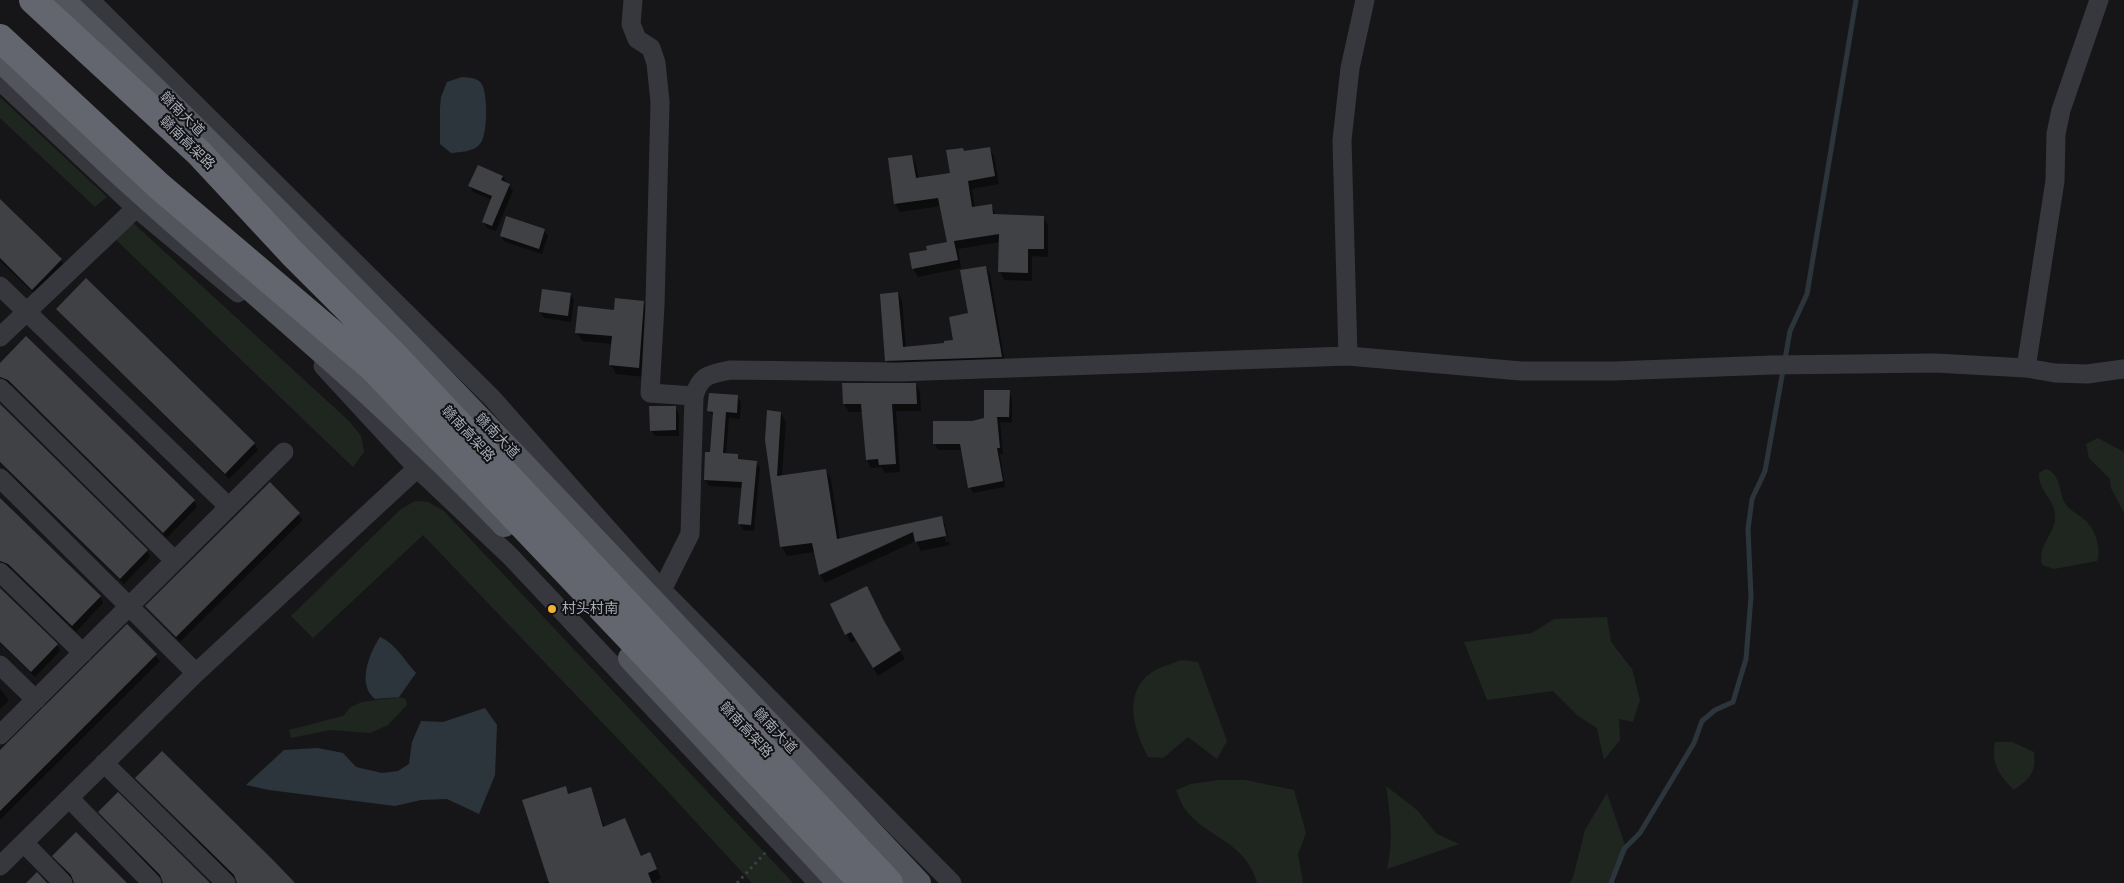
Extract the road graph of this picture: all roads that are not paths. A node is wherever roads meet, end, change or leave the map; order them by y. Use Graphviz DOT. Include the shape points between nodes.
graph roads {
  1 [pos="33,0"];
  2 [pos="63,0"];
  3 [pos="90,0"];
  4 [pos="634,0"];
  5 [pos="1365,0"];
  6 [pos="2099,0"];
  7 [pos="3,48"];
  8 [pos="0,81"];
  9 [pos="199,153"];
  10 [pos="121,174"];
  11 [pos="136,208"];
  12 [pos="301,234"];
  13 [pos="0,286"];
  14 [pos="26,311"];
  15 [pos="0,338"];
  16 [pos="1348,356"];
  17 [pos="383,361"];
  18 [pos="428,364"];
  19 [pos="2026,368"];
  20 [pos="2124,369"];
  21 [pos="0,388"];
  22 [pos="694,396"];
  23 [pos="483,405"];
  24 [pos="383,406"];
  25 [pos="284,452"];
  26 [pos="426,461"];
  27 [pos="535,476"];
  28 [pos="0,478"];
  29 [pos="229,507"];
  30 [pos="496,516"];
  31 [pos="175,561"];
  32 [pos="0,572"];
  33 [pos="662,590"];
  34 [pos="129,607"];
  35 [pos="83,653"];
  36 [pos="0,665"];
  37 [pos="196,673"];
  38 [pos="36,700"];
  39 [pos="0,735"];
  40 [pos="104,764"];
  41 [pos="69,798"];
  42 [pos="24,843"];
  43 [pos="2,860"];
  44 [pos="64,883"];
  45 [pos="152,883"];
  46 [pos="226,883"];
  47 [pos="818,883"];
  48 [pos="839,883"];
  49 [pos="863,883"];
  50 [pos="890,883"];
  51 [pos="919,883"];
  52 [pos="952,883"];
  1 -- 9 [label="highway, 赣南高架路"];
  2 -- 12 [label="main road, 赣南大道" via="181,112"];
  3 -- 23 [label="street"];
  4 -- 22 [label="street" via="631,24 637,39 651,48 660,102 650,393"];
  5 -- 16 [label="street" via="1350,68 1342,140"];
  6 -- 19 [label="street" via="2061,110 2056,134 2055,181"];
  7 -- 10 [label="highway"];
  7 -- 17 [label="highway, 赣南高架路" via="159,186"];
  8 -- 11 [label="street"];
  9 -- 12 [label="highway"];
  9 -- 17 [label="highway, 赣南高架路" via="292,253"];
  10 -- 24 [label="main road"];
  11 -- 14 [label="street"];
  11 -- 26 [label="street" via="317,359"];
  12 -- 18 [label="main road, 赣南大道"];
  13 -- 14 [label="street"];
  14 -- 15 [label="street"];
  14 -- 29 [label="street"];
  16 -- 19 [label="street" via="1520,371 1935,363"];
  16 -- 22 [label="street" via="898,372 730,370 708,375 698,382"];
  17 -- 49 [label="highway, 赣南高架路, bridge"];
  17 -- 50 [label="highway, 赣南高架路, bridge"];
  18 -- 23 [label="main road, 赣南大道"];
  18 -- 24 [label="main road"];
  19 -- 20 [label="street" via="2087,374"];
  21 -- 31 [label="street"];
  22 -- 33 [label="street" via="690,534"];
  23 -- 26 [label="street"];
  23 -- 27 [label="main road, 赣南大道"];
  23 -- 33 [label="street"];
  24 -- 26 [label="main road"];
  25 -- 29 [label="street"];
  26 -- 30 [label="main road"];
  26 -- 37 [label="street"];
  26 -- 47 [label="street" via="510,556"];
  27 -- 30 [label="main road"];
  27 -- 51 [label="main road, 赣南大道"];
  28 -- 34 [label="street"];
  29 -- 31 [label="street"];
  30 -- 48 [label="main road"];
  31 -- 34 [label="street"];
  32 -- 35 [label="street"];
  33 -- 52 [label="street"];
  34 -- 35 [label="street"];
  34 -- 37 [label="street"];
  35 -- 38 [label="street"];
  36 -- 38 [label="street"];
  37 -- 40 [label="street"];
  38 -- 39 [label="street"];
  40 -- 41 [label="street"];
  40 -- 46 [label="street"];
  41 -- 42 [label="street"];
  41 -- 45 [label="street"];
  42 -- 43 [label="street"];
  42 -- 44 [label="street"];
}
